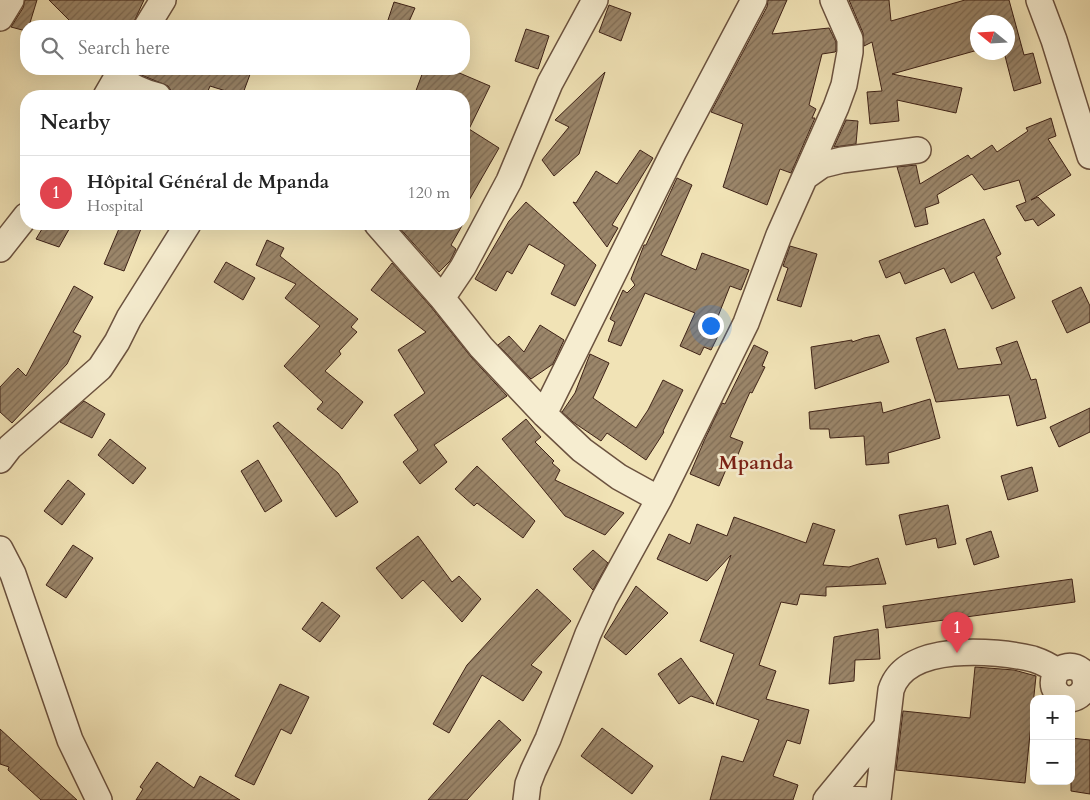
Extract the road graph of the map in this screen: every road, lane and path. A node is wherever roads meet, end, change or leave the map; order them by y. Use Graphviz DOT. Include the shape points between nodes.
graph roads {
  1 [pos="10,0"];
  2 [pos="163,0"];
  3 [pos="595,0"];
  4 [pos="754,0"];
  5 [pos="833,0"];
  6 [pos="1039,0"];
  7 [pos="0,18"];
  8 [pos="151,20"];
  9 [pos="115,81"];
  10 [pos="138,90"];
  11 [pos="918,150"];
  12 [pos="1090,156"];
  13 [pos="805,177"];
  14 [pos="20,223"];
  15 [pos="184,230"];
  16 [pos="382,230"];
  17 [pos="0,248"];
  18 [pos="442,298"];
  19 [pos="544,414"];
  20 [pos="0,460"];
  21 [pos="659,499"];
  22 [pos="0,549"];
  23 [pos="1081,687"];
  24 [pos="886,726"];
  25 [pos="828,798"];
  26 [pos="99,800"];
  27 [pos="526,800"];
  28 [pos="865,800"];
  29 [pos="878,800"];
  1 -- 7 [label="street"];
  2 -- 8 [label="street"];
  3 -- 18 [label="street" via="550,83 509,181 463,267"];
  4 -- 19 [label="street" via="673,153"];
  5 -- 13 [label="street" via="850,38 850,52 844,85"];
  6 -- 12 [label="street"];
  9 -- 10 [label="street"];
  11 -- 13 [label="street" via="842,160 822,165"];
  13 -- 21 [label="street" via="746,323"];
  14 -- 17 [label="street"];
  15 -- 20 [label="street" via="100,368 10,447"];
  16 -- 18 [label="street"];
  18 -- 19 [label="street" via="481,348"];
  19 -- 21 [label="street" via="619,477"];
  21 -- 27 [label="street" via="588,634 528,784"];
  22 -- 26 [label="street" via="13,574 70,740"];
  23 -- 24 [label="street" via="1078,668 1067,666 1057,671 1034,660 985,651 947,654 907,668 893,682"];
  24 -- 25 [label="street"];
  24 -- 29 [label="street"];
  25 -- 28 [label="street"];
}
